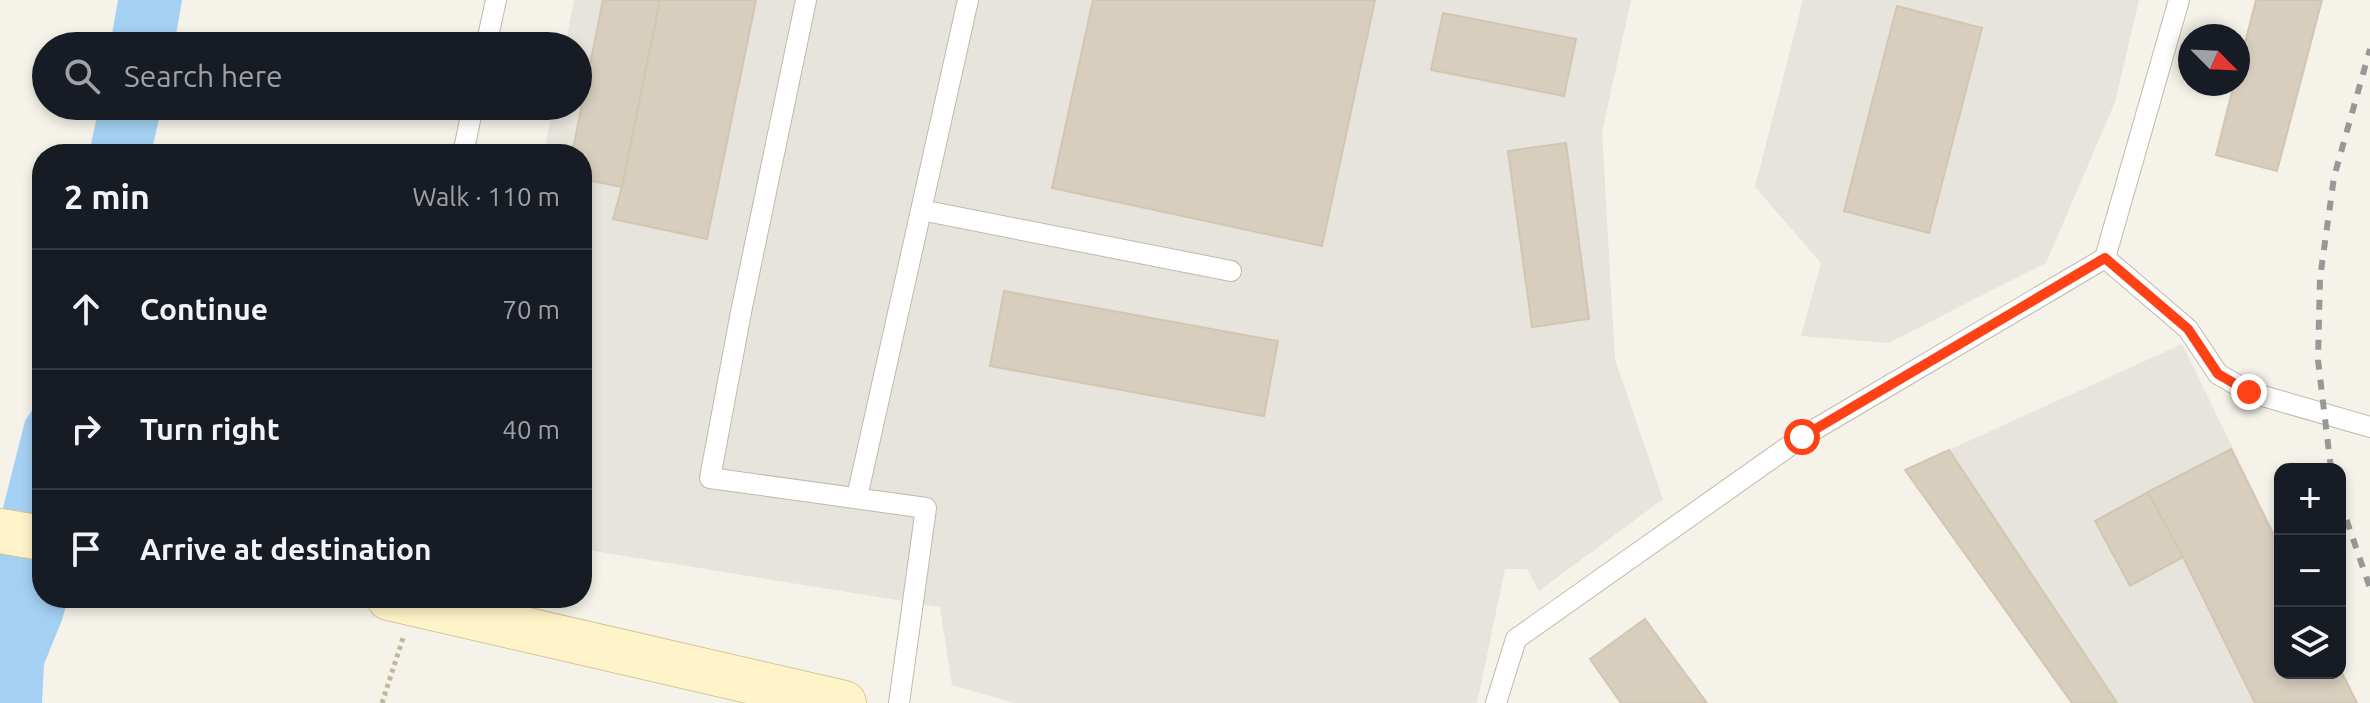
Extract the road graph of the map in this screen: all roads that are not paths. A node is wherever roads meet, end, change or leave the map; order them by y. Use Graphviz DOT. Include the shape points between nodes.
graph roads {
  1 [pos="496,0"];
  2 [pos="806,0"];
  3 [pos="968,0"];
  4 [pos="2179,0"];
  5 [pos="489,32"];
  6 [pos="470,120"];
  7 [pos="465,144"];
  8 [pos="921,210"];
  9 [pos="2105,258"];
  10 [pos="1231,271"];
  11 [pos="2370,427"];
  12 [pos="857,497"];
  13 [pos="0,531"];
  14 [pos="32,536"];
  15 [pos="435,608"];
  16 [pos="844,703"];
  17 [pos="899,703"];
  18 [pos="1496,703"];
  1 -- 5 [label="lane"];
  2 -- 12 [label="lane" via="710,478"];
  3 -- 8 [label="lane"];
  4 -- 9 [label="lane"];
  6 -- 7 [label="lane"];
  8 -- 10 [label="lane"];
  8 -- 12 [label="lane"];
  9 -- 11 [label="lane" via="2188,329 2218,374 2249,392"];
  9 -- 18 [label="lane" via="1802,437 1516,639"];
  12 -- 17 [label="lane" via="926,508"];
  13 -- 14 [label="street"];
  15 -- 16 [label="street"];
}
